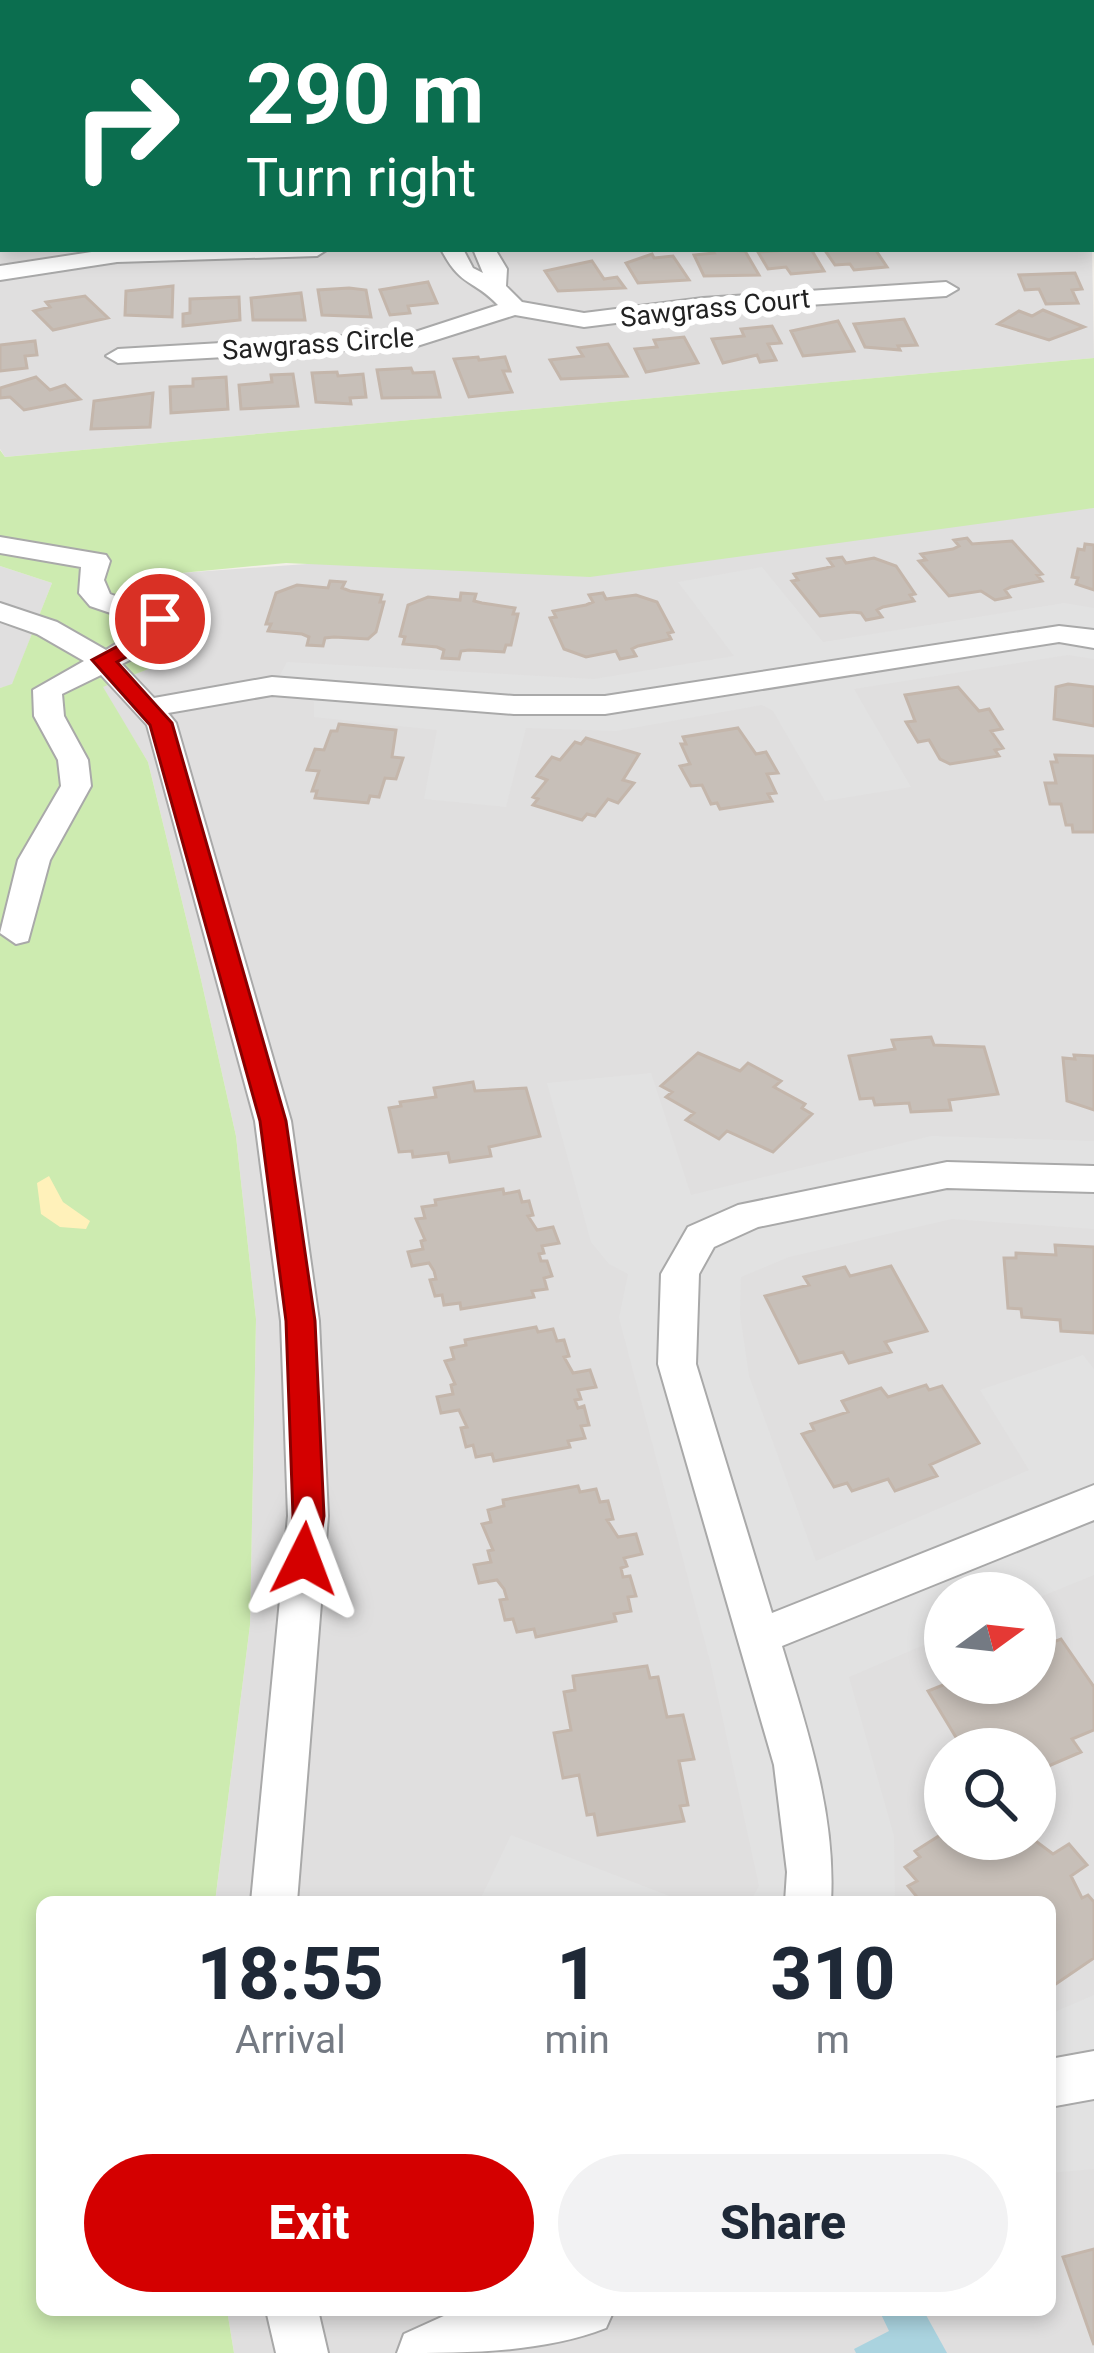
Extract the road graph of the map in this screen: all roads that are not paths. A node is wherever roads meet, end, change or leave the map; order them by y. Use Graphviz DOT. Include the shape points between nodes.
graph roads {
  1 [pos="200,252"];
  2 [pos="454,252"];
  3 [pos="486,252"];
  4 [pos="0,273"];
  5 [pos="494,287"];
  6 [pos="946,289"];
  7 [pos="514,308"];
  8 [pos="118,356"];
  9 [pos="0,545"];
  10 [pos="0,611"];
  11 [pos="1094,639"];
  12 [pos="103,660"];
  13 [pos="154,716"];
  14 [pos="16,933"];
  15 [pos="1094,1180"];
  16 [pos="1094,1502"];
  17 [pos="758,1637"];
  18 [pos="275,1896"];
  19 [pos="808,1896"];
  20 [pos="1094,2075"];
  21 [pos="1056,2082"];
  22 [pos="293,2316"];
  23 [pos="558,2316"];
  24 [pos="488,2330"];
  25 [pos="302,2353"];
  26 [pos="423,2353"];
  1 -- 4 [label="street"];
  2 -- 5 [label="street" via="464,272"];
  3 -- 5 [label="street"];
  5 -- 7 [label="street"];
  6 -- 7 [label="street, Sawgrass Court" via="584,320"];
  7 -- 8 [label="street, Sawgrass Circle" via="417,339"];
  9 -- 12 [label="street" via="96,561 96,597 160,619 156,634"];
  10 -- 12 [label="street"];
  11 -- 13 [label="street" via="1059,634 604,705 308,692"];
  12 -- 13 [label="street"];
  12 -- 14 [label="street" via="46,696 49,724 76,768 76,785 37,852"];
  13 -- 18 [label="street" via="273,1121 300,1321 308,1516"];
  15 -- 17 [label="street" via="947,1175 752,1214 701,1237 680,1274 677,1364"];
  16 -- 17 [label="street"];
  17 -- 19 [label="street" via="796,1765"];
  20 -- 21 [label="street"];
  22 -- 25 [label="street"];
  23 -- 24 [label="street"];
  24 -- 26 [label="street"];
}
